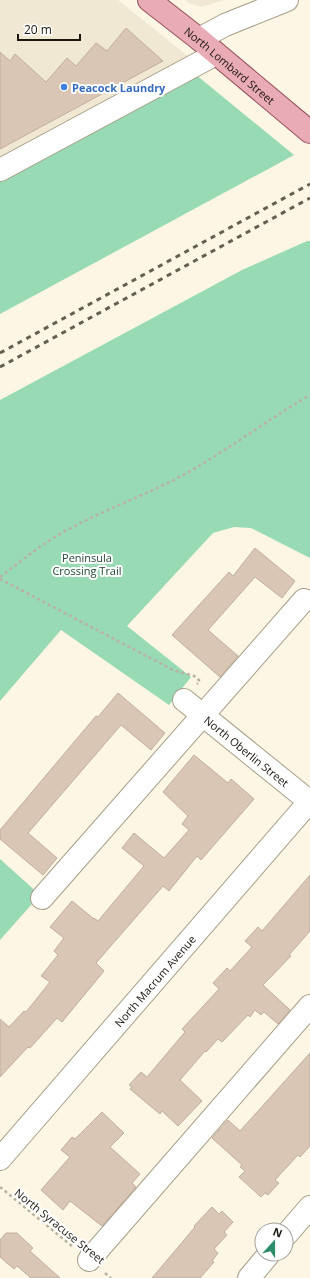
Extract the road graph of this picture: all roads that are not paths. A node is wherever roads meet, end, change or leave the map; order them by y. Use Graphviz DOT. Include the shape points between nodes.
graph roads {
  1 [pos="149,0"];
  2 [pos="287,0"];
  3 [pos="198,39"];
  4 [pos="221,59"];
  5 [pos="310,132"];
  6 [pos="0,170"];
  7 [pos="304,600"];
  8 [pos="184,700"];
  9 [pos="202,714"];
  10 [pos="310,802"];
  11 [pos="42,898"];
  12 [pos="310,1006"];
  13 [pos="0,1160"];
  14 [pos="310,1207"];
  15 [pos="294,1226"];
  16 [pos="89,1260"];
  17 [pos="263,1262"];
  18 [pos="249,1278"];
  1 -- 3 [label="main road, North Lombard Street"];
  2 -- 3 [label="street"];
  3 -- 4 [label="main road, North Lombard Street"];
  4 -- 5 [label="main road, North Lombard Street"];
  4 -- 6 [label="street"];
  7 -- 9 [label="street"];
  8 -- 9 [label="street, North Oberlin Street"];
  9 -- 10 [label="street, North Oberlin Street"];
  9 -- 11 [label="street"];
  10 -- 13 [label="street, North Macrum Avenue"];
  12 -- 16 [label="street"];
  14 -- 15 [label="street"];
  17 -- 18 [label="street"];
}
